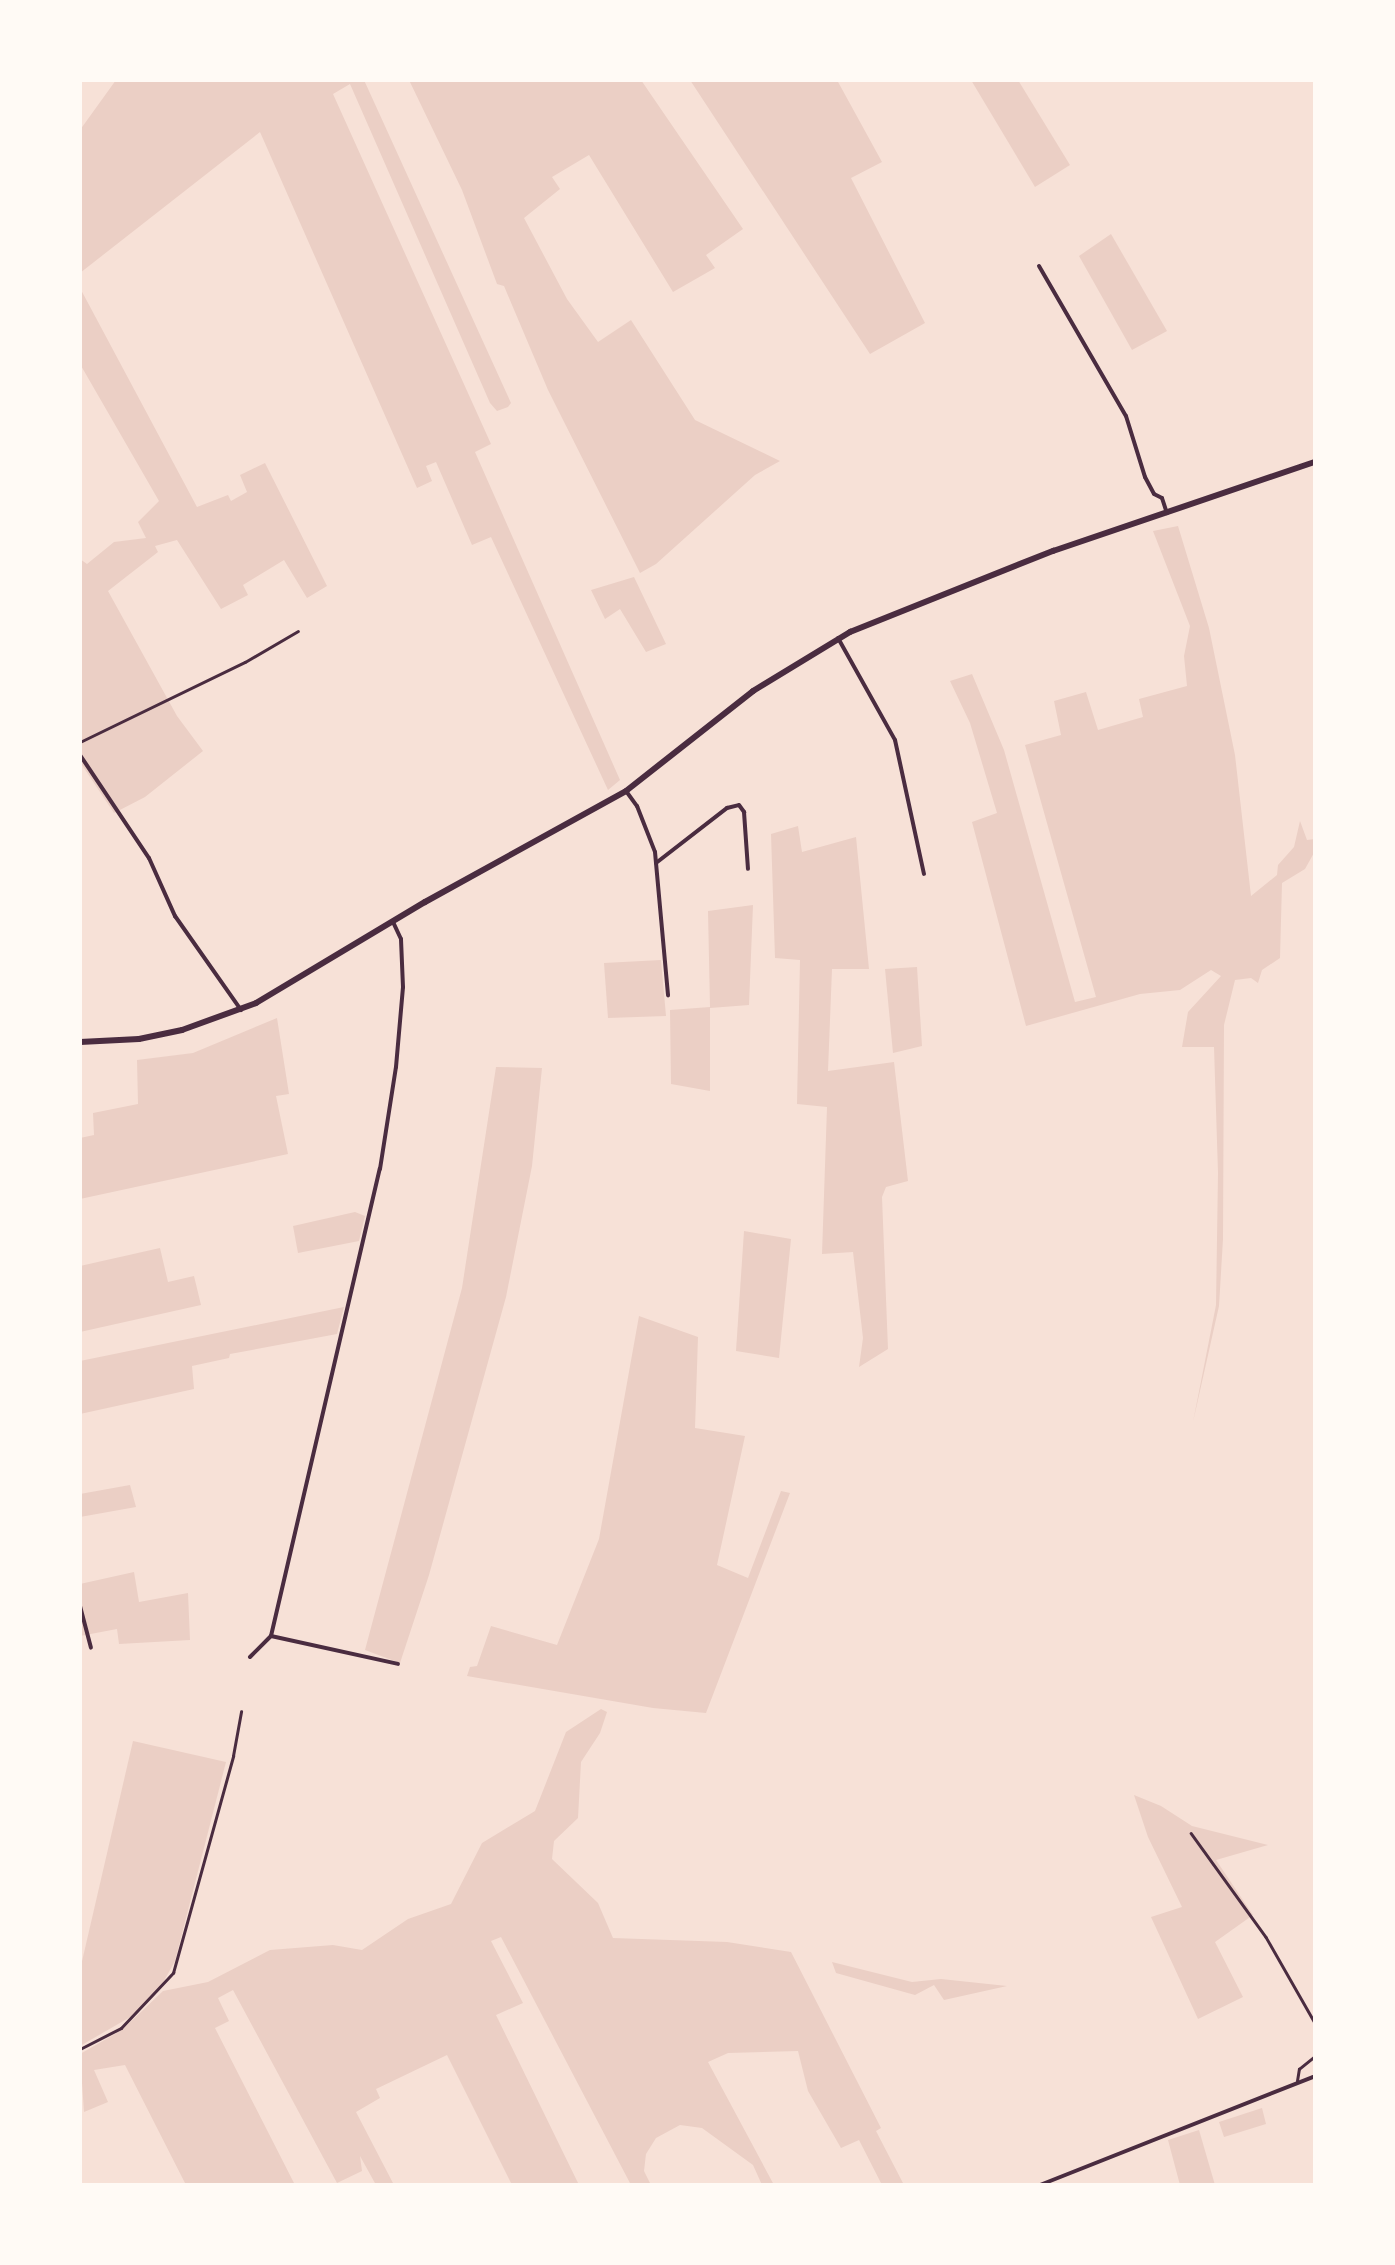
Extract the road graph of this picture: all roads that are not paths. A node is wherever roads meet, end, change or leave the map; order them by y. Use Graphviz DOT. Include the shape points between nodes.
graph roads {
  1 [pos="1039,266"];
  2 [pos="1315,462"];
  3 [pos="1167,513"];
  4 [pos="298,630"];
  5 [pos="838,638"];
  6 [pos="80,742"];
  7 [pos="80,754"];
  8 [pos="626,792"];
  9 [pos="656,864"];
  10 [pos="748,869"];
  11 [pos="924,874"];
  12 [pos="392,922"];
  13 [pos="668,994"];
  14 [pos="241,1010"];
  15 [pos="80,1042"];
  16 [pos="80,1606"];
  17 [pos="269,1639"];
  18 [pos="91,1648"];
  19 [pos="250,1656"];
  20 [pos="398,1664"];
  21 [pos="1192,1833"];
  22 [pos="1315,2023"];
  23 [pos="1315,2056"];
  24 [pos="1315,2076"];
  25 [pos="1297,2084"];
  26 [pos="1040,2185"];
  1 -- 3 [label="street" via="1126,416 1145,477"];
  2 -- 3 [label="main road"];
  3 -- 5 [label="main road" via="1010,567"];
  4 -- 6 [label="lane"];
  5 -- 8 [label="main road" via="753,691"];
  5 -- 11 [label="street" via="895,740"];
  7 -- 14 [label="street" via="149,858 174,916"];
  8 -- 9 [label="street"];
  8 -- 12 [label="main road"];
  9 -- 10 [label="street" via="726,808 739,805"];
  9 -- 13 [label="street"];
  12 -- 14 [label="main road"];
  12 -- 17 [label="street" via="401,938 402,986 390,1114"];
  14 -- 15 [label="main road" via="160,1035"];
  16 -- 18 [label="street"];
  17 -- 19 [label="street"];
  17 -- 20 [label="street"];
  21 -- 22 [label="lane" via="1266,1937"];
  23 -- 25 [label="lane" via="1299,2069"];
  24 -- 25 [label="street"];
  25 -- 26 [label="street"];
}
